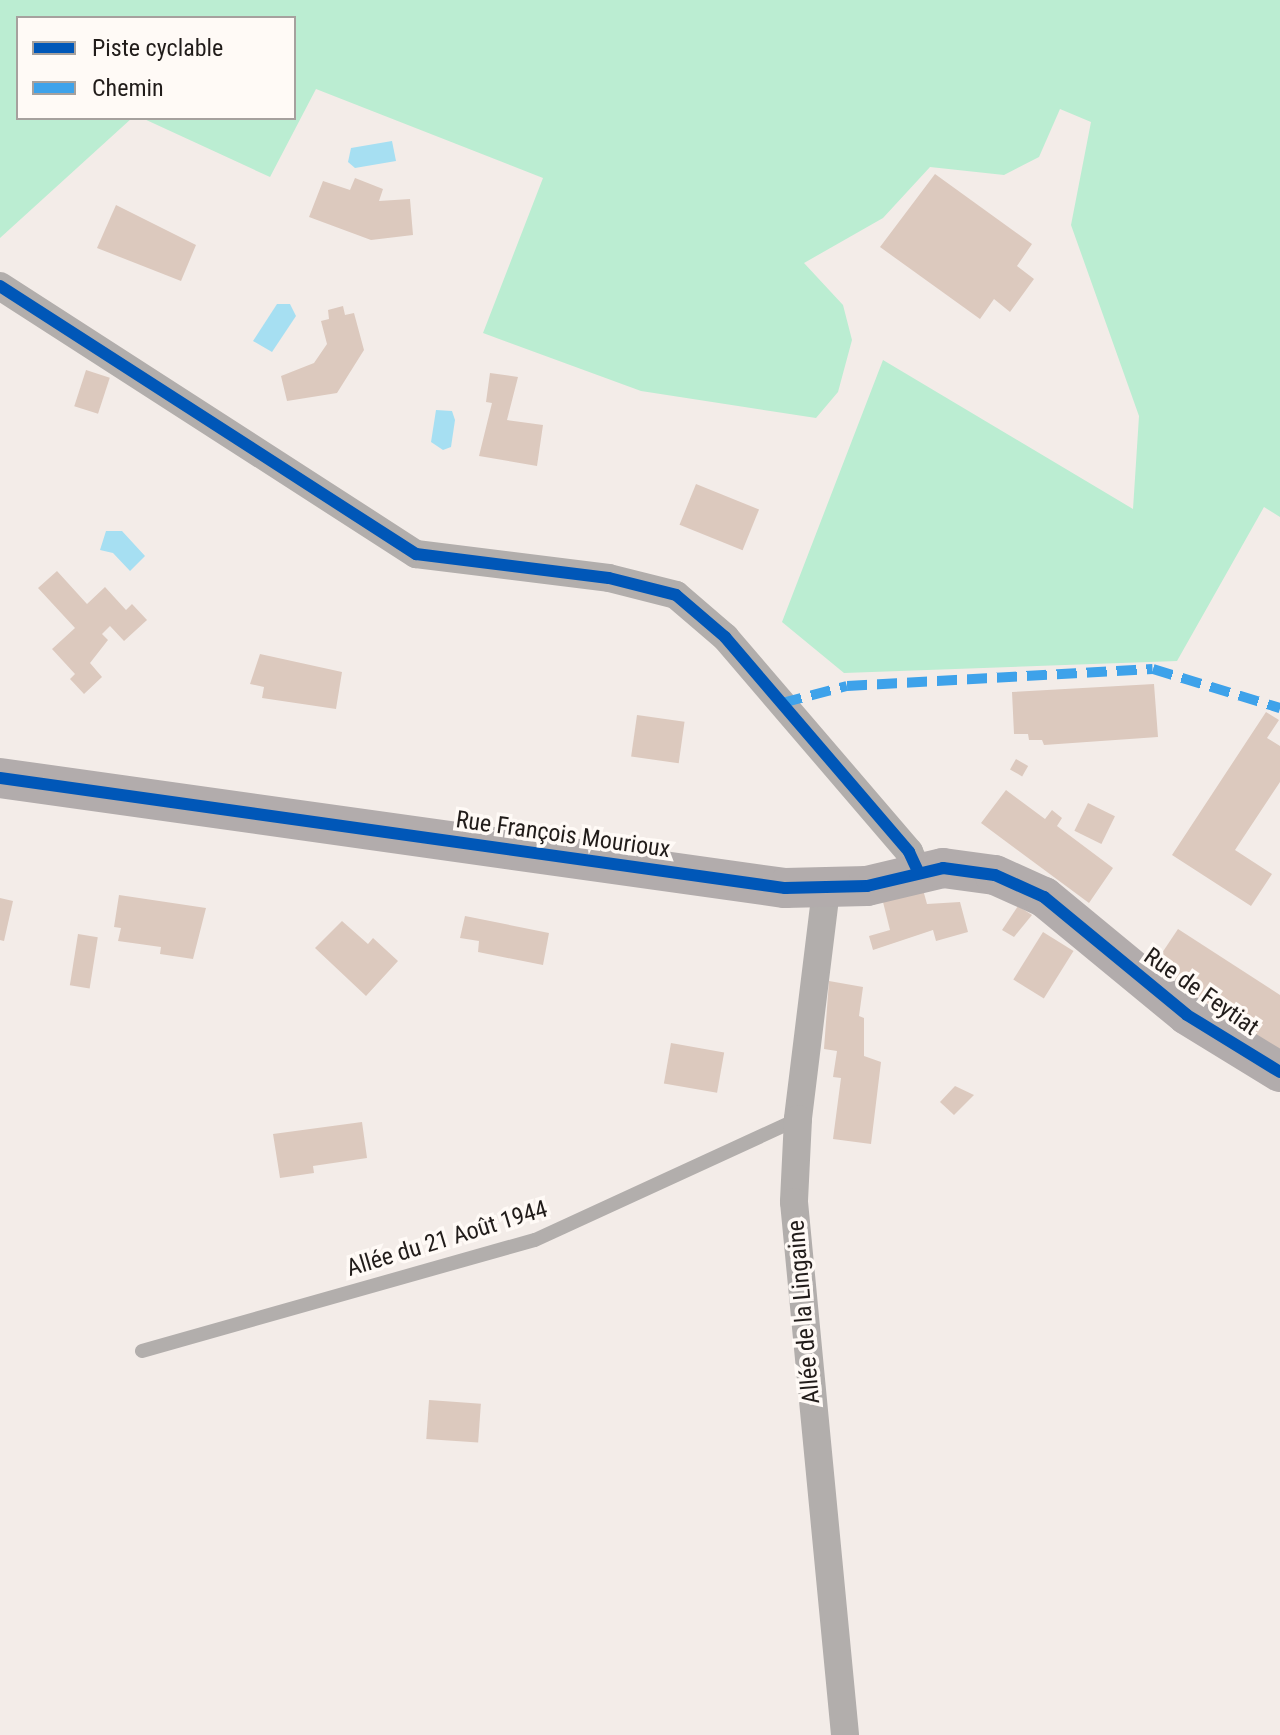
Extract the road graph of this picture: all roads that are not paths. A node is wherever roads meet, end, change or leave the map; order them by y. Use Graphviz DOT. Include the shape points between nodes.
graph roads {
  1 [pos="0,286"];
  2 [pos="0,778"];
  3 [pos="918,871"];
  4 [pos="826,890"];
  5 [pos="1100,942"];
  6 [pos="1280,1072"];
  7 [pos="798,1119"];
  8 [pos="142,1351"];
  9 [pos="845,1735"];
  1 -- 3 [label="street" via="416,554 609,578 676,595 725,637 909,852"];
  2 -- 4 [label="street, Rue François Mourioux"];
  3 -- 4 [label="street, Rue François Mourioux" via="867,886"];
  3 -- 5 [label="street, Rue François Mourioux" via="969,870 1017,882"];
  4 -- 7 [label="street, Allée de la Lingaine"];
  5 -- 6 [label="street, Rue de Feytiat" via="1187,1015"];
  7 -- 8 [label="lane, Allée du 21 Août 1944" via="535,1240"];
  7 -- 9 [label="street, Allée de la Lingaine" via="794,1202"];
}
